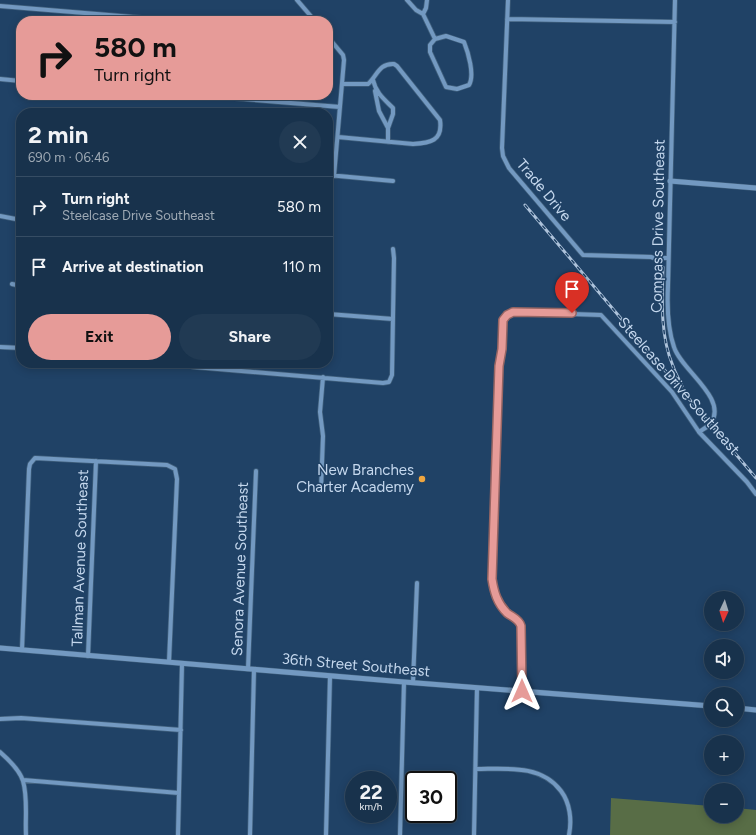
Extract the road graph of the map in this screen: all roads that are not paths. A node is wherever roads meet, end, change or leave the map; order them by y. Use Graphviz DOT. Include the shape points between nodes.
graph roads {
  1 [pos="297,0"];
  2 [pos="407,0"];
  3 [pos="427,0"];
  4 [pos="508,0"];
  5 [pos="675,0"];
  6 [pos="0,6"];
  7 [pos="423,14"];
  8 [pos="117,16"];
  9 [pos="311,16"];
  10 [pos="507,19"];
  11 [pos="675,22"];
  12 [pos="436,39"];
  13 [pos="333,43"];
  14 [pos="0,79"];
  15 [pos="373,80"];
  16 [pos="16,81"];
  17 [pos="342,84"];
  18 [pos="375,88"];
  19 [pos="256,100"];
  20 [pos="340,107"];
  21 [pos="388,128"];
  22 [pos="338,137"];
  23 [pos="388,142"];
  24 [pos="334,176"];
  25 [pos="393,181"];
  26 [pos="670,181"];
  27 [pos="756,188"];
  28 [pos="0,216"];
  29 [pos="16,219"];
  30 [pos="393,249"];
  31 [pos="668,258"];
  32 [pos="12,284"];
  33 [pos="16,285"];
  34 [pos="333,314"];
  35 [pos="393,319"];
  36 [pos="0,347"];
  37 [pos="16,348"];
  38 [pos="207,368"];
  39 [pos="323,377"];
  40 [pos="699,432"];
  41 [pos="96,461"];
  42 [pos="256,471"];
  43 [pos="321,490"];
  44 [pos="756,494"];
  45 [pos="417,583"];
  46 [pos="0,648"];
  47 [pos="22,650"];
  48 [pos="88,656"];
  49 [pos="169,662"];
  50 [pos="182,664"];
  51 [pos="248,668"];
  52 [pos="254,669"];
  53 [pos="330,676"];
  54 [pos="404,682"];
  55 [pos="413,682"];
  56 [pos="478,688"];
  57 [pos="522,691"];
  58 [pos="704,705"];
  59 [pos="744,709"];
  60 [pos="756,710"];
  61 [pos="0,719"];
  62 [pos="181,730"];
  63 [pos="0,752"];
  64 [pos="476,769"];
  65 [pos="23,780"];
  66 [pos="179,793"];
  67 [pos="26,835"];
  68 [pos="178,835"];
  69 [pos="250,835"];
  70 [pos="326,835"];
  71 [pos="400,835"];
  72 [pos="474,835"];
  73 [pos="569,835"];
  1 -- 9 [label="street"];
  2 -- 7 [label="street"];
  3 -- 7 [label="street"];
  4 -- 10 [label="street, Trade Drive"];
  5 -- 11 [label="street, Compass Drive Southeast"];
  6 -- 8 [label="street"];
  7 -- 12 [label="street"];
  10 -- 11 [label="street"];
  10 -- 31 [label="street, Trade Drive" via="502,148 509,168 583,255"];
  11 -- 26 [label="street, Compass Drive Southeast"];
  12 -- 12 [label="street" via="430,45 430,52 446,87 457,89 470,84 472,80 464,42 446,36"];
  13 -- 17 [label="street" via="343,55"];
  14 -- 16 [label="street"];
  15 -- 17 [label="street" via="368,84"];
  15 -- 18 [label="street"];
  15 -- 23 [label="street" via="385,65 394,64 440,120 439,135 433,141 413,144"];
  17 -- 20 [label="street"];
  18 -- 21 [label="street" via="379,111"];
  18 -- 21 [label="street" via="393,108"];
  19 -- 20 [label="street"];
  20 -- 22 [label="street"];
  21 -- 23 [label="street"];
  22 -- 23 [label="street"];
  22 -- 24 [label="street"];
  24 -- 25 [label="street"];
  26 -- 27 [label="street"];
  26 -- 31 [label="street, Compass Drive Southeast"];
  28 -- 29 [label="street"];
  30 -- 35 [label="street"];
  31 -- 40 [label="street, Compass Drive Southeast" via="668,326 674,348 686,368 712,398 715,407 710,424"];
  32 -- 33 [label="street"];
  34 -- 35 [label="street"];
  35 -- 39 [label="street" via="392,375 389,382"];
  36 -- 37 [label="street"];
  38 -- 39 [label="street"];
  39 -- 43 [label="street" via="320,412 323,436"];
  40 -- 44 [label="street, Steelcase Drive Southeast"];
  40 -- 57 [label="street, Steelcase Drive Southeast" via="672,392 601,315 513,312 503,320 499,366 492,579 496,597 502,607 520,622"];
  41 -- 47 [label="street" via="34,458 30,464"];
  41 -- 48 [label="street, Tallman Avenue Southeast"];
  41 -- 49 [label="street" via="167,465 175,469 177,478"];
  42 -- 51 [label="street, Senora Avenue Southeast"];
  45 -- 55 [label="street"];
  46 -- 47 [label="street, 36th Street Southeast"];
  47 -- 48 [label="street, 36th Street Southeast"];
  48 -- 49 [label="street, 36th Street Southeast"];
  49 -- 50 [label="street, 36th Street Southeast"];
  50 -- 51 [label="street, 36th Street Southeast"];
  50 -- 62 [label="street"];
  51 -- 52 [label="street, 36th Street Southeast"];
  52 -- 53 [label="street, 36th Street Southeast"];
  52 -- 69 [label="street, Senora Avenue Southeast"];
  53 -- 54 [label="street, 36th Street Southeast"];
  53 -- 70 [label="street"];
  54 -- 55 [label="street, 36th Street Southeast"];
  54 -- 71 [label="street"];
  55 -- 56 [label="street, 36th Street Southeast"];
  56 -- 57 [label="street, 36th Street Southeast"];
  56 -- 64 [label="street"];
  57 -- 58 [label="street, 36th Street Southeast"];
  59 -- 60 [label="street"];
  61 -- 62 [label="street" via="21,718"];
  62 -- 66 [label="street"];
  63 -- 65 [label="street"];
  64 -- 72 [label="street"];
  64 -- 73 [label="street" via="526,770 547,777 566,797 569,806"];
  65 -- 66 [label="street"];
  65 -- 67 [label="street"];
  66 -- 68 [label="street"];
}
